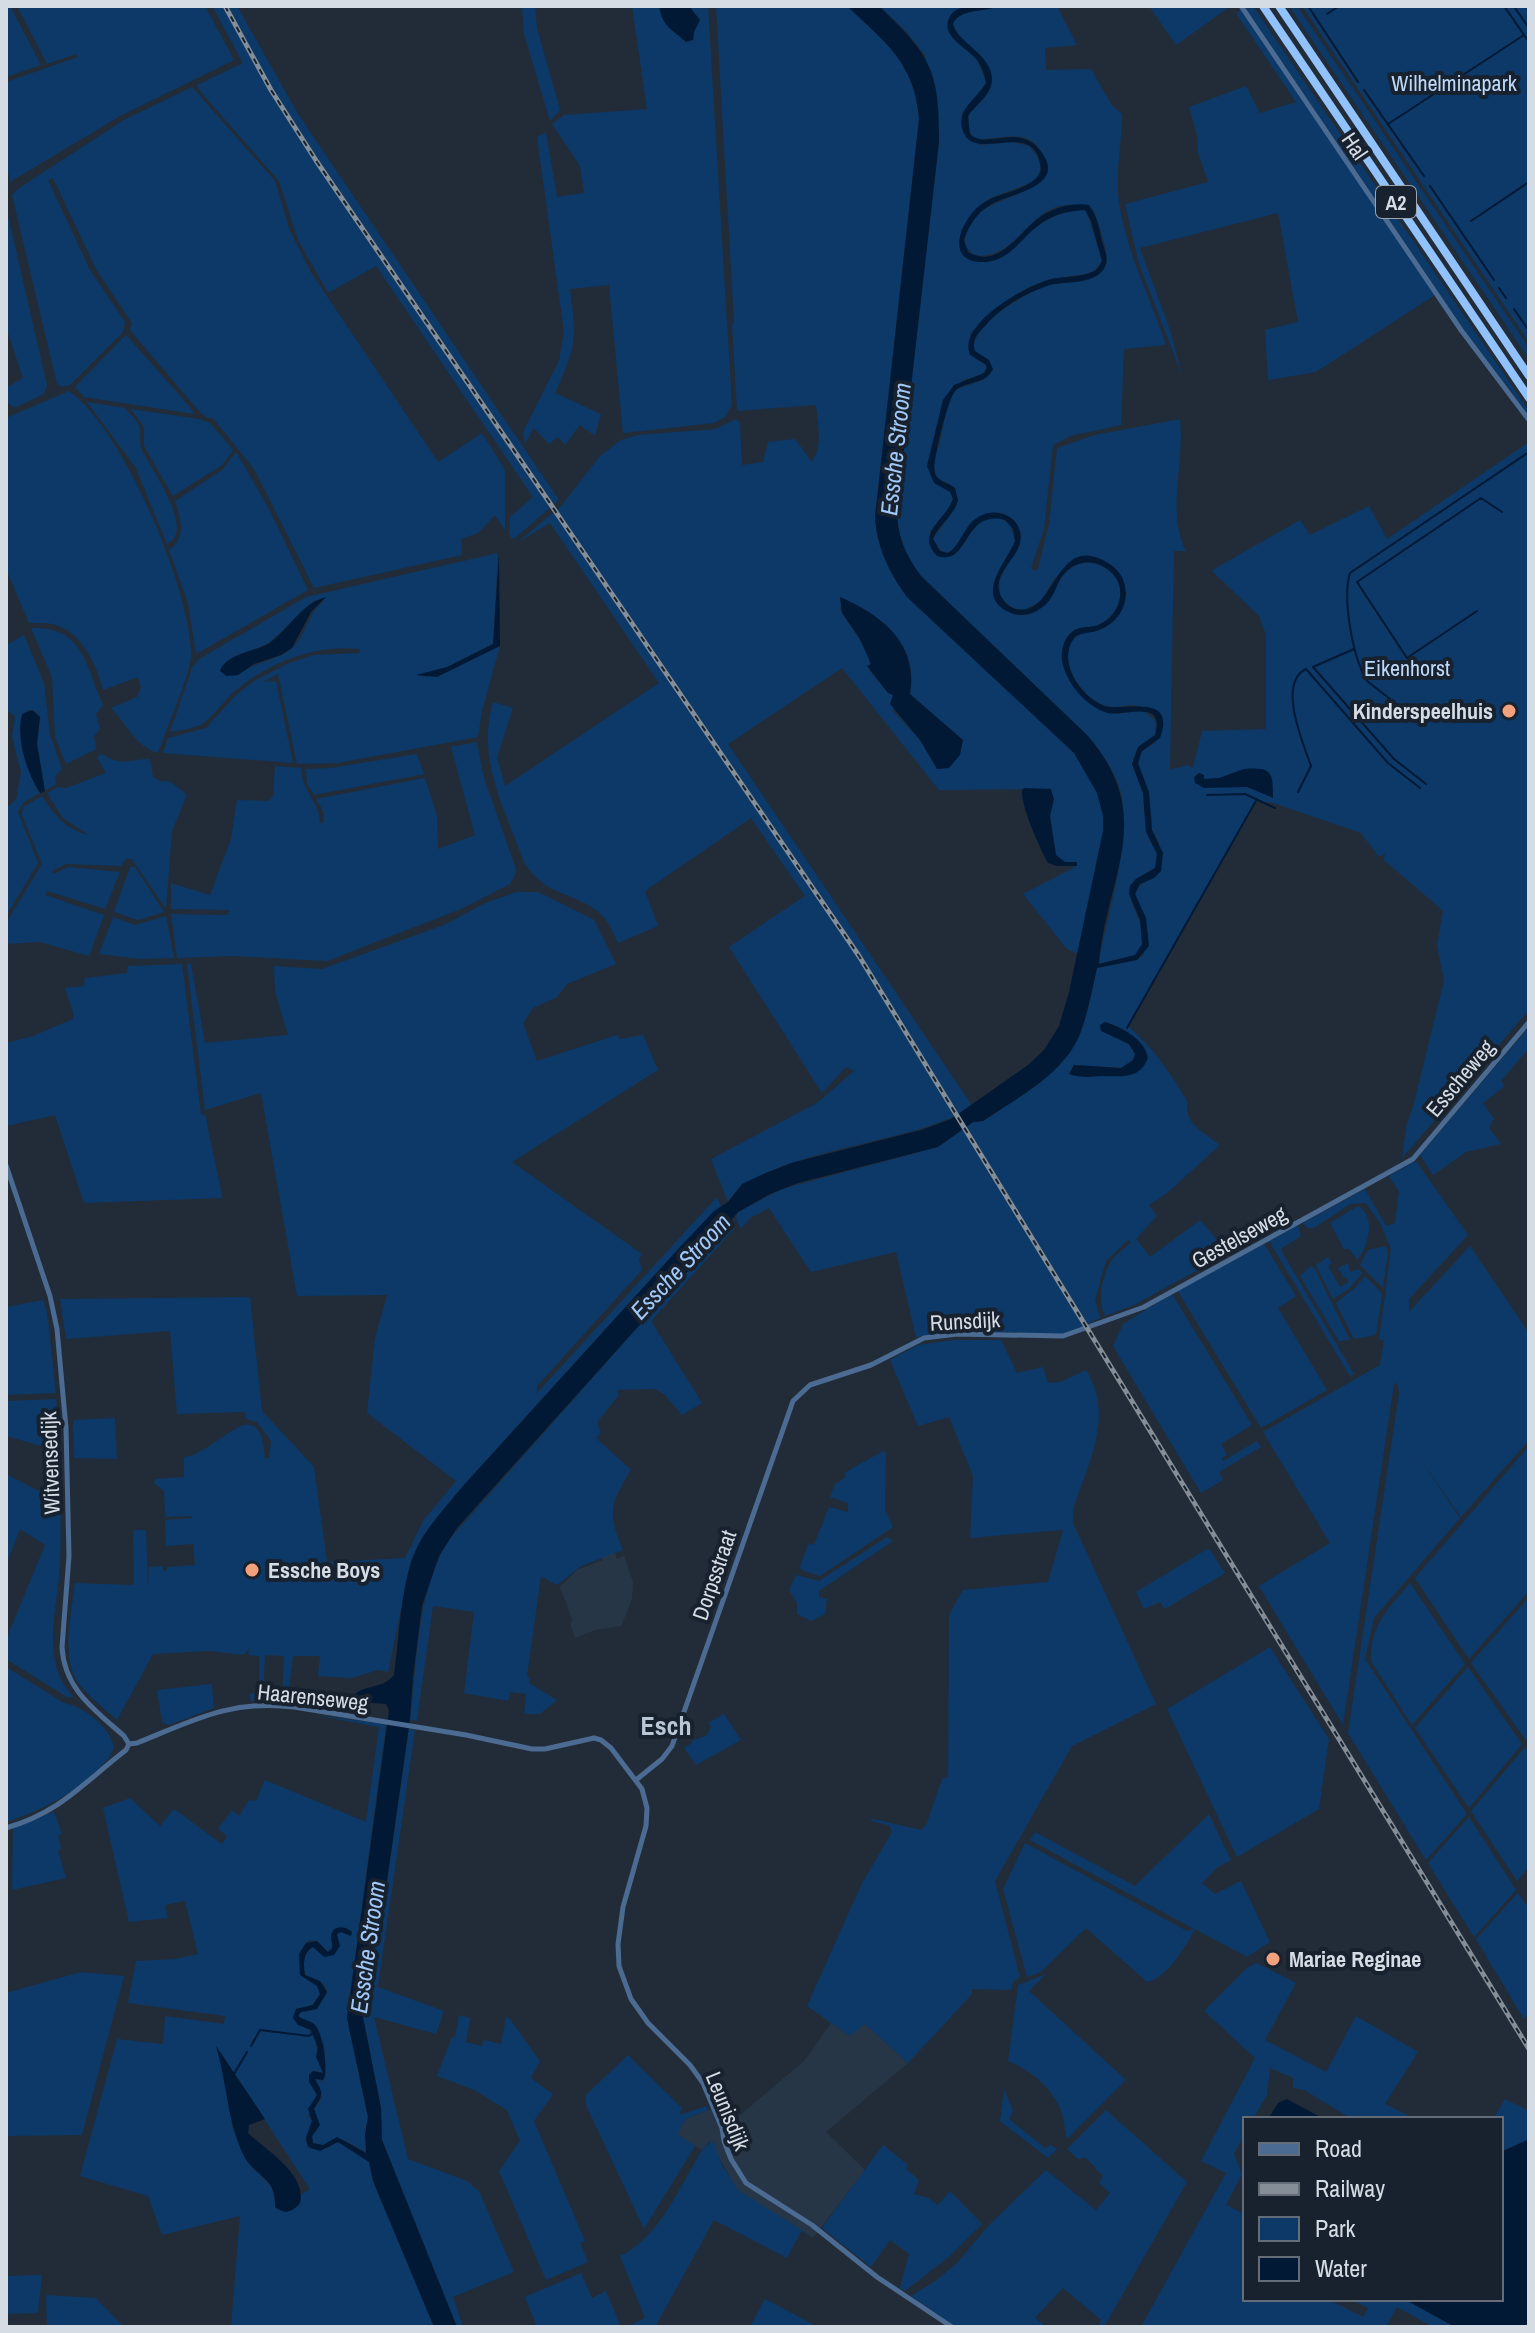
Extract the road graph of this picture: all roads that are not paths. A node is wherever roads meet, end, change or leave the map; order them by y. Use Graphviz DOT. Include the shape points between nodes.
graph roads {
  1 [pos="1241,6"];
  2 [pos="1263,6"];
  3 [pos="1279,6"];
  4 [pos="1529,376"];
  5 [pos="1529,398"];
  6 [pos="1529,420"];
  7 [pos="1529,1022"];
  8 [pos="1416,1155"];
  9 [pos="6,1165"];
  10 [pos="1071,1334"];
  11 [pos="820,1381"];
  12 [pos="129,1744"];
  13 [pos="636,1780"];
  14 [pos="6,1828"];
  15 [pos="952,2327"];
  1 -- 6 [label="street, Hal" via="1461,330"];
  2 -- 5 [label="highway, A2"];
  3 -- 4 [label="highway, A2"];
  7 -- 8 [label="street, Esscheweg"];
  8 -- 10 [label="street, Gestelseweg" via="1144,1307"];
  9 -- 12 [label="street, Witvensedijk" via="57,1329 67,1452 64,1662 76,1692"];
  10 -- 11 [label="street, Runsdijk" via="933,1335 862,1369"];
  11 -- 13 [label="street, Dorpsstraat" via="793,1401 672,1746"];
  12 -- 13 [label="street, Haarenseweg" via="203,1715 240,1706 279,1705 532,1749 601,1740"];
  12 -- 14 [label="street, Haarenseweg" via="63,1803"];
  13 -- 15 [label="street, Leunisdijk" via="648,1818 623,1907 618,1949 631,1999 703,2083 731,2159 746,2183"];
}
